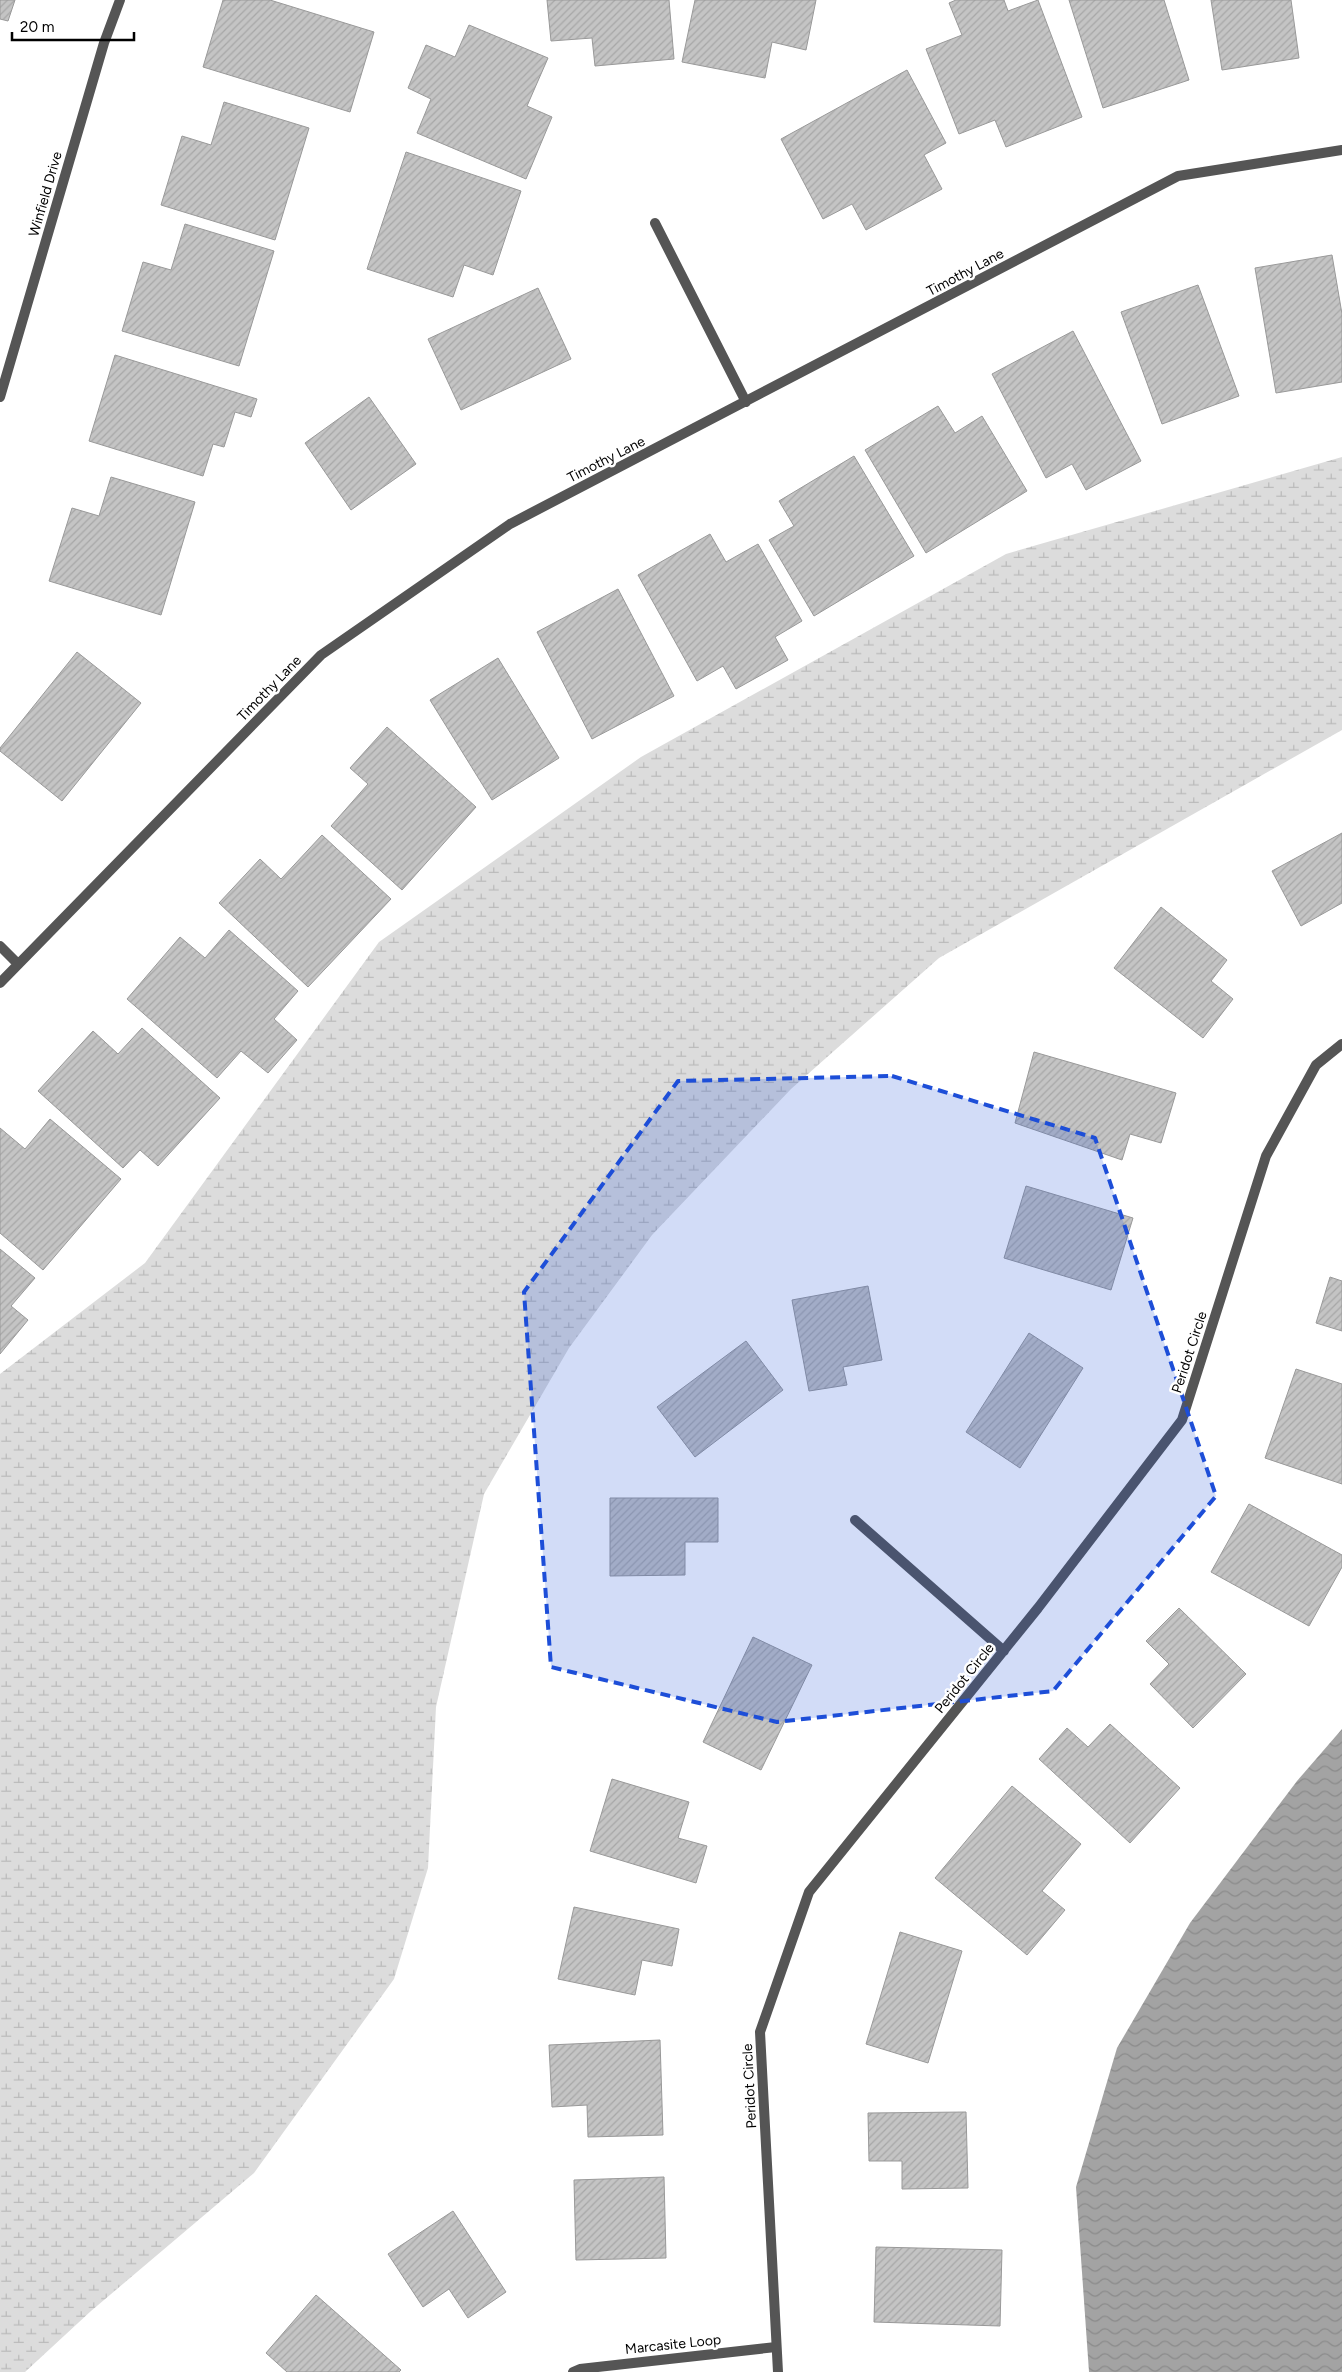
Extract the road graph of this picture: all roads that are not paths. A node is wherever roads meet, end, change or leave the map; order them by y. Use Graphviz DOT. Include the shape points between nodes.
graph roads {
  1 [pos="120,0"];
  2 [pos="1342,150"];
  3 [pos="655,223"];
  4 [pos="0,397"];
  5 [pos="746,402"];
  6 [pos="0,946"];
  7 [pos="18,964"];
  8 [pos="0,983"];
  9 [pos="1342,1044"];
  10 [pos="855,1520"];
  11 [pos="1004,1651"];
  12 [pos="776,2347"];
  13 [pos="573,2372"];
  14 [pos="778,2372"];
  1 -- 4 [label="street, Winfield Drive" via="104,43"];
  2 -- 5 [label="street, Timothy Lane" via="1178,176"];
  3 -- 5 [label="street"];
  5 -- 7 [label="street, Timothy Lane" via="510,524 321,655"];
  6 -- 7 [label="street"];
  7 -- 8 [label="street, Timothy Lane"];
  9 -- 11 [label="street, Peridot Circle" via="1316,1065 1266,1156 1182,1420"];
  10 -- 11 [label="street"];
  11 -- 12 [label="street, Peridot Circle" via="809,1892 760,2032"];
  12 -- 13 [label="street, Marcasite Loop" via="580,2368"];
  12 -- 14 [label="street, Peridot Circle"];
}
